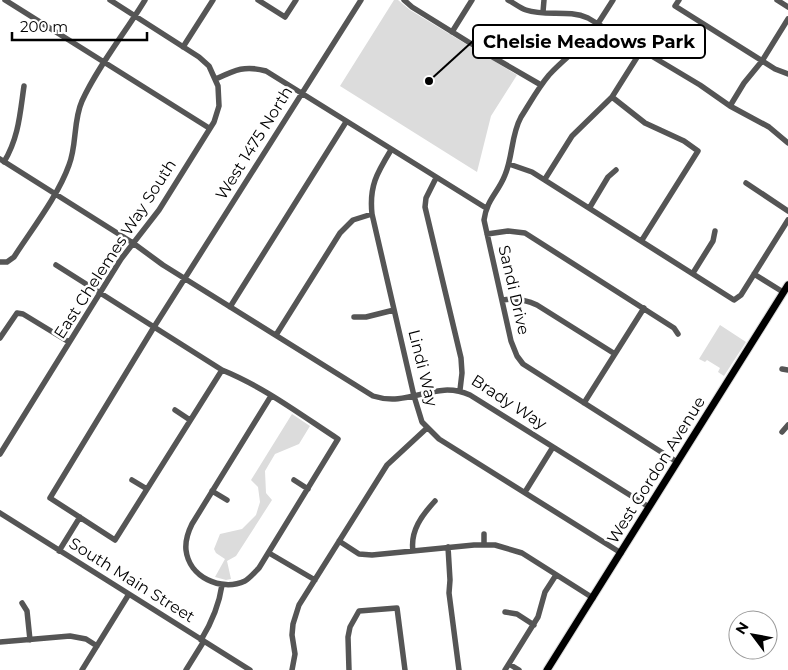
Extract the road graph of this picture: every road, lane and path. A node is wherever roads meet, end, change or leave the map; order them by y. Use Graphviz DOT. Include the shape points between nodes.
graph roads {
  1 [pos="5,0"];
  2 [pos="110,0"];
  3 [pos="145,0"];
  4 [pos="213,0"];
  5 [pos="258,0"];
  6 [pos="296,0"];
  7 [pos="361,0"];
  8 [pos="404,0"];
  9 [pos="472,0"];
  10 [pos="508,0"];
  11 [pos="544,0"];
  12 [pos="613,0"];
  13 [pos="679,0"];
  14 [pos="777,0"];
  15 [pos="788,7"];
  16 [pos="543,12"];
  17 [pos="135,16"];
  18 [pos="788,19"];
  19 [pos="598,24"];
  20 [pos="452,32"];
  21 [pos="183,47"];
  22 [pos="641,51"];
  23 [pos="762,61"];
  24 [pos="105,63"];
  25 [pos="788,74"];
  26 [pos="216,79"];
  27 [pos="542,85"];
  28 [pos="24,86"];
  29 [pos="301,94"];
  30 [pos="612,97"];
  31 [pos="730,106"];
  32 [pos="346,122"];
  33 [pos="209,128"];
  34 [pos="788,143"];
  35 [pos="391,150"];
  36 [pos="2,160"];
  37 [pos="509,164"];
  38 [pos="616,170"];
  39 [pos="436,178"];
  40 [pos="545,180"];
  41 [pos="746,183"];
  42 [pos="54,193"];
  43 [pos="590,207"];
  44 [pos="486,208"];
  45 [pos="788,211"];
  46 [pos="372,214"];
  47 [pos="788,220"];
  48 [pos="715,232"];
  49 [pos="487,234"];
  50 [pos="642,240"];
  51 [pos="133,243"];
  52 [pos="3,262"];
  53 [pos="56,265"];
  54 [pos="693,273"];
  55 [pos="754,274"];
  56 [pos="185,279"];
  57 [pos="788,285"];
  58 [pos="783,292"];
  59 [pos="100,293"];
  60 [pos="503,300"];
  61 [pos="230,307"];
  62 [pos="644,308"];
  63 [pos="394,310"];
  64 [pos="354,317"];
  65 [pos="0,325"];
  66 [pos="154,327"];
  67 [pos="6,329"];
  68 [pos="678,334"];
  69 [pos="276,335"];
  70 [pos="0,338"];
  71 [pos="70,342"];
  72 [pos="615,354"];
  73 [pos="222,370"];
  74 [pos="460,390"];
  75 [pos="271,396"];
  76 [pos="414,396"];
  77 [pos="584,403"];
  78 [pos="176,410"];
  79 [pos="190,420"];
  80 [pos="788,425"];
  81 [pos="427,428"];
  82 [pos="782,432"];
  83 [pos="2,447"];
  84 [pos="553,447"];
  85 [pos="0,454"];
  86 [pos="677,462"];
  87 [pos="132,480"];
  88 [pos="294,480"];
  89 [pos="147,489"];
  90 [pos="308,489"];
  91 [pos="212,491"];
  92 [pos="525,492"];
  93 [pos="227,500"];
  94 [pos="435,501"];
  95 [pos="649,507"];
  96 [pos="2,515"];
  97 [pos="80,517"];
  98 [pos="0,523"];
  99 [pos="484,534"];
  100 [pos="339,542"];
  101 [pos="484,544"];
  102 [pos="448,547"];
  103 [pos="59,551"];
  104 [pos="413,551"];
  105 [pos="269,553"];
  106 [pos="621,553"];
  107 [pos="556,575"];
  108 [pos="315,580"];
  109 [pos="222,585"];
  110 [pos="129,594"];
  111 [pos="593,598"];
  112 [pos="22,604"];
  113 [pos="505,612"];
  114 [pos="534,625"];
  115 [pos="30,640"];
  116 [pos="203,641"];
  117 [pos="0,642"];
  118 [pos="97,646"];
  119 [pos="509,664"];
  120 [pos="82,670"];
  121 [pos="186,670"];
  122 [pos="250,670"];
  123 [pos="292,670"];
  124 [pos="349,670"];
  125 [pos="406,670"];
  126 [pos="459,670"];
  127 [pos="505,670"];
  128 [pos="519,670"];
  129 [pos="547,670"];
  1 -- 24 [label="street"];
  2 -- 17 [label="street"];
  3 -- 17 [label="street"];
  4 -- 21 [label="street"];
  5 -- 6 [label="street" via="285,17"];
  7 -- 29 [label="street, West 1475 North"];
  8 -- 20 [label="street"];
  9 -- 20 [label="street"];
  10 -- 16 [label="street" via="524,9"];
  11 -- 16 [label="street"];
  12 -- 19 [label="street"];
  13 -- 23 [label="street" via="675,6"];
  14 -- 15 [label="street"];
  16 -- 19 [label="street" via="576,14"];
  17 -- 21 [label="street"];
  17 -- 24 [label="street"];
  18 -- 23 [label="street"];
  19 -- 22 [label="street"];
  19 -- 27 [label="street"];
  20 -- 27 [label="street"];
  21 -- 26 [label="street" via="209,66"];
  22 -- 30 [label="street"];
  22 -- 31 [label="street"];
  23 -- 25 [label="street"];
  23 -- 31 [label="street"];
  24 -- 33 [label="street"];
  24 -- 42 [label="street" via="81,103 70,162"];
  26 -- 29 [label="street" via="235,70 252,67 266,71"];
  26 -- 33 [label="street, East Chelemes Way South" via="219,106"];
  27 -- 37 [label="street" via="516,128"];
  28 -- 36 [label="street" via="17,134 13,146"];
  29 -- 32 [label="street"];
  29 -- 56 [label="street, West 1475 North"];
  30 -- 40 [label="street" via="572,136"];
  30 -- 50 [label="street" via="645,123 698,151"];
  31 -- 34 [label="street"];
  32 -- 35 [label="street"];
  32 -- 61 [label="street"];
  33 -- 51 [label="street, East Chelemes Way South" via="166,198"];
  35 -- 39 [label="street"];
  35 -- 46 [label="street, Lindi Way" via="372,189"];
  36 -- 42 [label="street"];
  37 -- 40 [label="street" via="527,169"];
  37 -- 44 [label="street"];
  38 -- 43 [label="street" via="608,177"];
  39 -- 44 [label="street"];
  39 -- 74 [label="street, Brady Way" via="425,207 461,358"];
  40 -- 43 [label="street"];
  41 -- 45 [label="street"];
  42 -- 51 [label="street"];
  42 -- 52 [label="street" via="14,257"];
  43 -- 50 [label="street"];
  44 -- 49 [label="street, Sandi Drive"];
  46 -- 63 [label="street, Lindi Way"];
  46 -- 69 [label="street" via="353,220 340,233"];
  47 -- 55 [label="street"];
  48 -- 54 [label="street"];
  49 -- 60 [label="street, Sandi Drive"];
  49 -- 62 [label="street" via="525,233"];
  50 -- 54 [label="street"];
  51 -- 56 [label="street"];
  51 -- 59 [label="street, East Chelemes Way South"];
  53 -- 59 [label="street"];
  54 -- 55 [label="street" via="734,300"];
  55 -- 58 [label="street"];
  56 -- 61 [label="street"];
  56 -- 66 [label="street, West 1475 North"];
  57 -- 58 [label="main road, West Gordon Avenue"];
  58 -- 86 [label="main road, West Gordon Avenue"];
  59 -- 66 [label="street"];
  59 -- 71 [label="street, East Chelemes Way South"];
  60 -- 72 [label="street" via="527,300"];
  60 -- 77 [label="street, Sandi Drive" via="511,341 523,364"];
  61 -- 69 [label="street"];
  62 -- 68 [label="street"];
  62 -- 72 [label="street"];
  63 -- 64 [label="street"];
  63 -- 76 [label="street, Lindi Way"];
  65 -- 67 [label="street"];
  66 -- 73 [label="street"];
  66 -- 97 [label="street, West 1475 North" via="50,498"];
  67 -- 70 [label="street"];
  67 -- 71 [label="street" via="17,313 23,314"];
  69 -- 76 [label="street" via="373,396 391,400"];
  71 -- 83 [label="street, East Chelemes Way South"];
  72 -- 77 [label="street"];
  73 -- 75 [label="street" via="243,378"];
  73 -- 79 [label="street"];
  74 -- 76 [label="street" via="446,389"];
  74 -- 84 [label="street, Brady Way"];
  75 -- 90 [label="street" via="338,439"];
  75 -- 91 [label="street"];
  76 -- 81 [label="street, Lindi Way"];
  77 -- 86 [label="street, Sandi Drive"];
  78 -- 79 [label="street"];
  79 -- 89 [label="street"];
  80 -- 82 [label="street"];
  81 -- 92 [label="street, Lindi Way" via="439,439"];
  81 -- 100 [label="street" via="387,465"];
  83 -- 85 [label="street, East Chelemes Way South"];
  84 -- 92 [label="street"];
  84 -- 95 [label="street, Brady Way"];
  86 -- 95 [label="main road, West Gordon Avenue"];
  87 -- 89 [label="street"];
  88 -- 90 [label="street"];
  89 -- 97 [label="street" via="115,540"];
  90 -- 105 [label="street"];
  91 -- 93 [label="street"];
  91 -- 109 [label="street" via="186,537 186,550 197,574"];
  92 -- 106 [label="street, Lindi Way"];
  94 -- 104 [label="street" via="414,530"];
  95 -- 106 [label="main road, West Gordon Avenue"];
  96 -- 98 [label="street"];
  96 -- 103 [label="street, South Main Street"];
  97 -- 103 [label="street"];
  99 -- 101 [label="street"];
  100 -- 104 [label="street" via="359,554"];
  100 -- 108 [label="street"];
  101 -- 102 [label="street"];
  101 -- 107 [label="street" via="522,553"];
  102 -- 104 [label="street"];
  102 -- 126 [label="street" via="449,593"];
  103 -- 110 [label="street, South Main Street"];
  105 -- 108 [label="street"];
  105 -- 109 [label="street" via="260,568 246,581"];
  106 -- 111 [label="main road, West Gordon Avenue"];
  107 -- 111 [label="street"];
  107 -- 114 [label="street" via="545,592 542,609"];
  108 -- 123 [label="street" via="295,614"];
  109 -- 116 [label="street" via="219,604"];
  110 -- 116 [label="street, South Main Street"];
  110 -- 118 [label="street"];
  111 -- 129 [label="main road, West Gordon Avenue"];
  112 -- 115 [label="street" via="27,611"];
  113 -- 114 [label="street" via="517,614"];
  114 -- 119 [label="street"];
  115 -- 117 [label="street"];
  115 -- 118 [label="street" via="70,636 86,639"];
  116 -- 121 [label="street"];
  116 -- 122 [label="street, South Main Street"];
  118 -- 120 [label="street"];
  119 -- 127 [label="street"];
  119 -- 128 [label="street"];
  124 -- 125 [label="street" via="348,637 359,611 397,608"];
}
